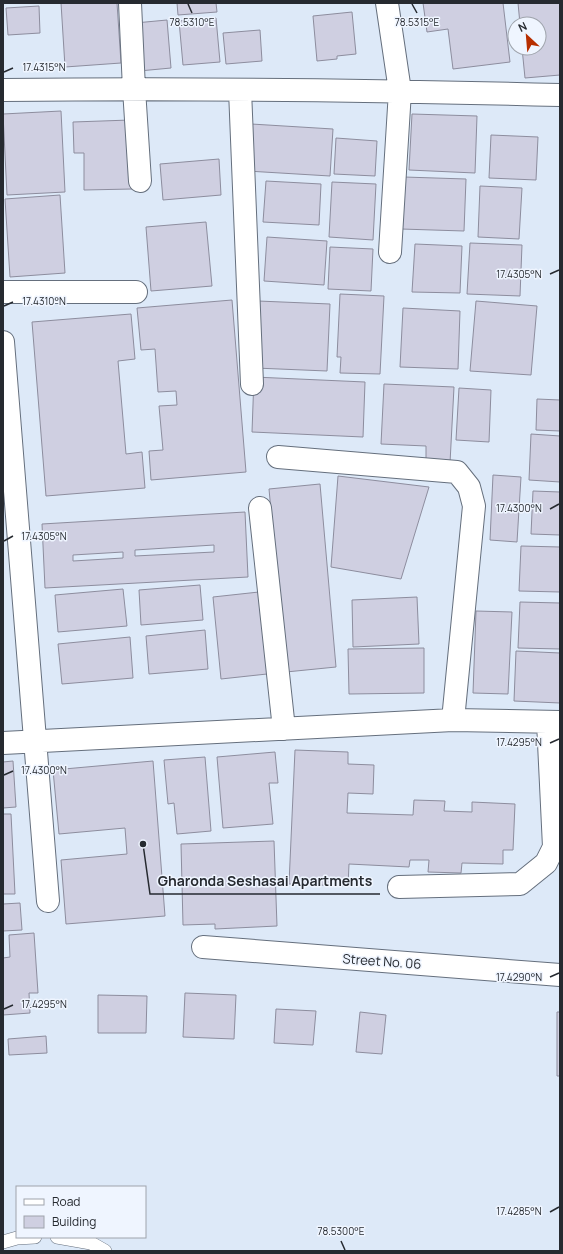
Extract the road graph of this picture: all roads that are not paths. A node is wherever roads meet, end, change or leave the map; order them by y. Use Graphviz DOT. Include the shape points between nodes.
graph roads {
  1 [pos="130,3"];
  2 [pos="387,3"];
  3 [pos="134,89"];
  4 [pos="3,90"];
  5 [pos="240,90"];
  6 [pos="400,91"];
  7 [pos="560,95"];
  8 [pos="140,181"];
  9 [pos="390,252"];
  10 [pos="3,292"];
  11 [pos="136,292"];
  12 [pos="3,342"];
  13 [pos="252,384"];
  14 [pos="278,457"];
  15 [pos="260,508"];
  16 [pos="453,720"];
  17 [pos="554,722"];
  18 [pos="284,729"];
  19 [pos="36,741"];
  20 [pos="3,743"];
  21 [pos="399,887"];
  22 [pos="48,901"];
  23 [pos="203,947"];
  24 [pos="560,975"];
  25 [pos="17,1238"];
  26 [pos="62,1238"];
  27 [pos="3,1242"];
  28 [pos="105,1251"];
  1 -- 3 [label="street"];
  2 -- 6 [label="street"];
  3 -- 4 [label="street"];
  3 -- 5 [label="street"];
  3 -- 8 [label="street"];
  5 -- 6 [label="street"];
  5 -- 13 [label="street"];
  6 -- 7 [label="street"];
  6 -- 9 [label="street"];
  10 -- 11 [label="street"];
  12 -- 19 [label="street"];
  14 -- 16 [label="street" via="457,472 468,487 474,506"];
  15 -- 18 [label="street"];
  16 -- 17 [label="street"];
  16 -- 18 [label="street"];
  17 -- 21 [label="street" via="554,846 546,863 520,884"];
  18 -- 19 [label="street"];
  19 -- 20 [label="street"];
  19 -- 22 [label="street"];
  23 -- 24 [label="street, Street No. 06"];
  25 -- 27 [label="lane"];
  26 -- 28 [label="lane" via="91,1244"];
}
